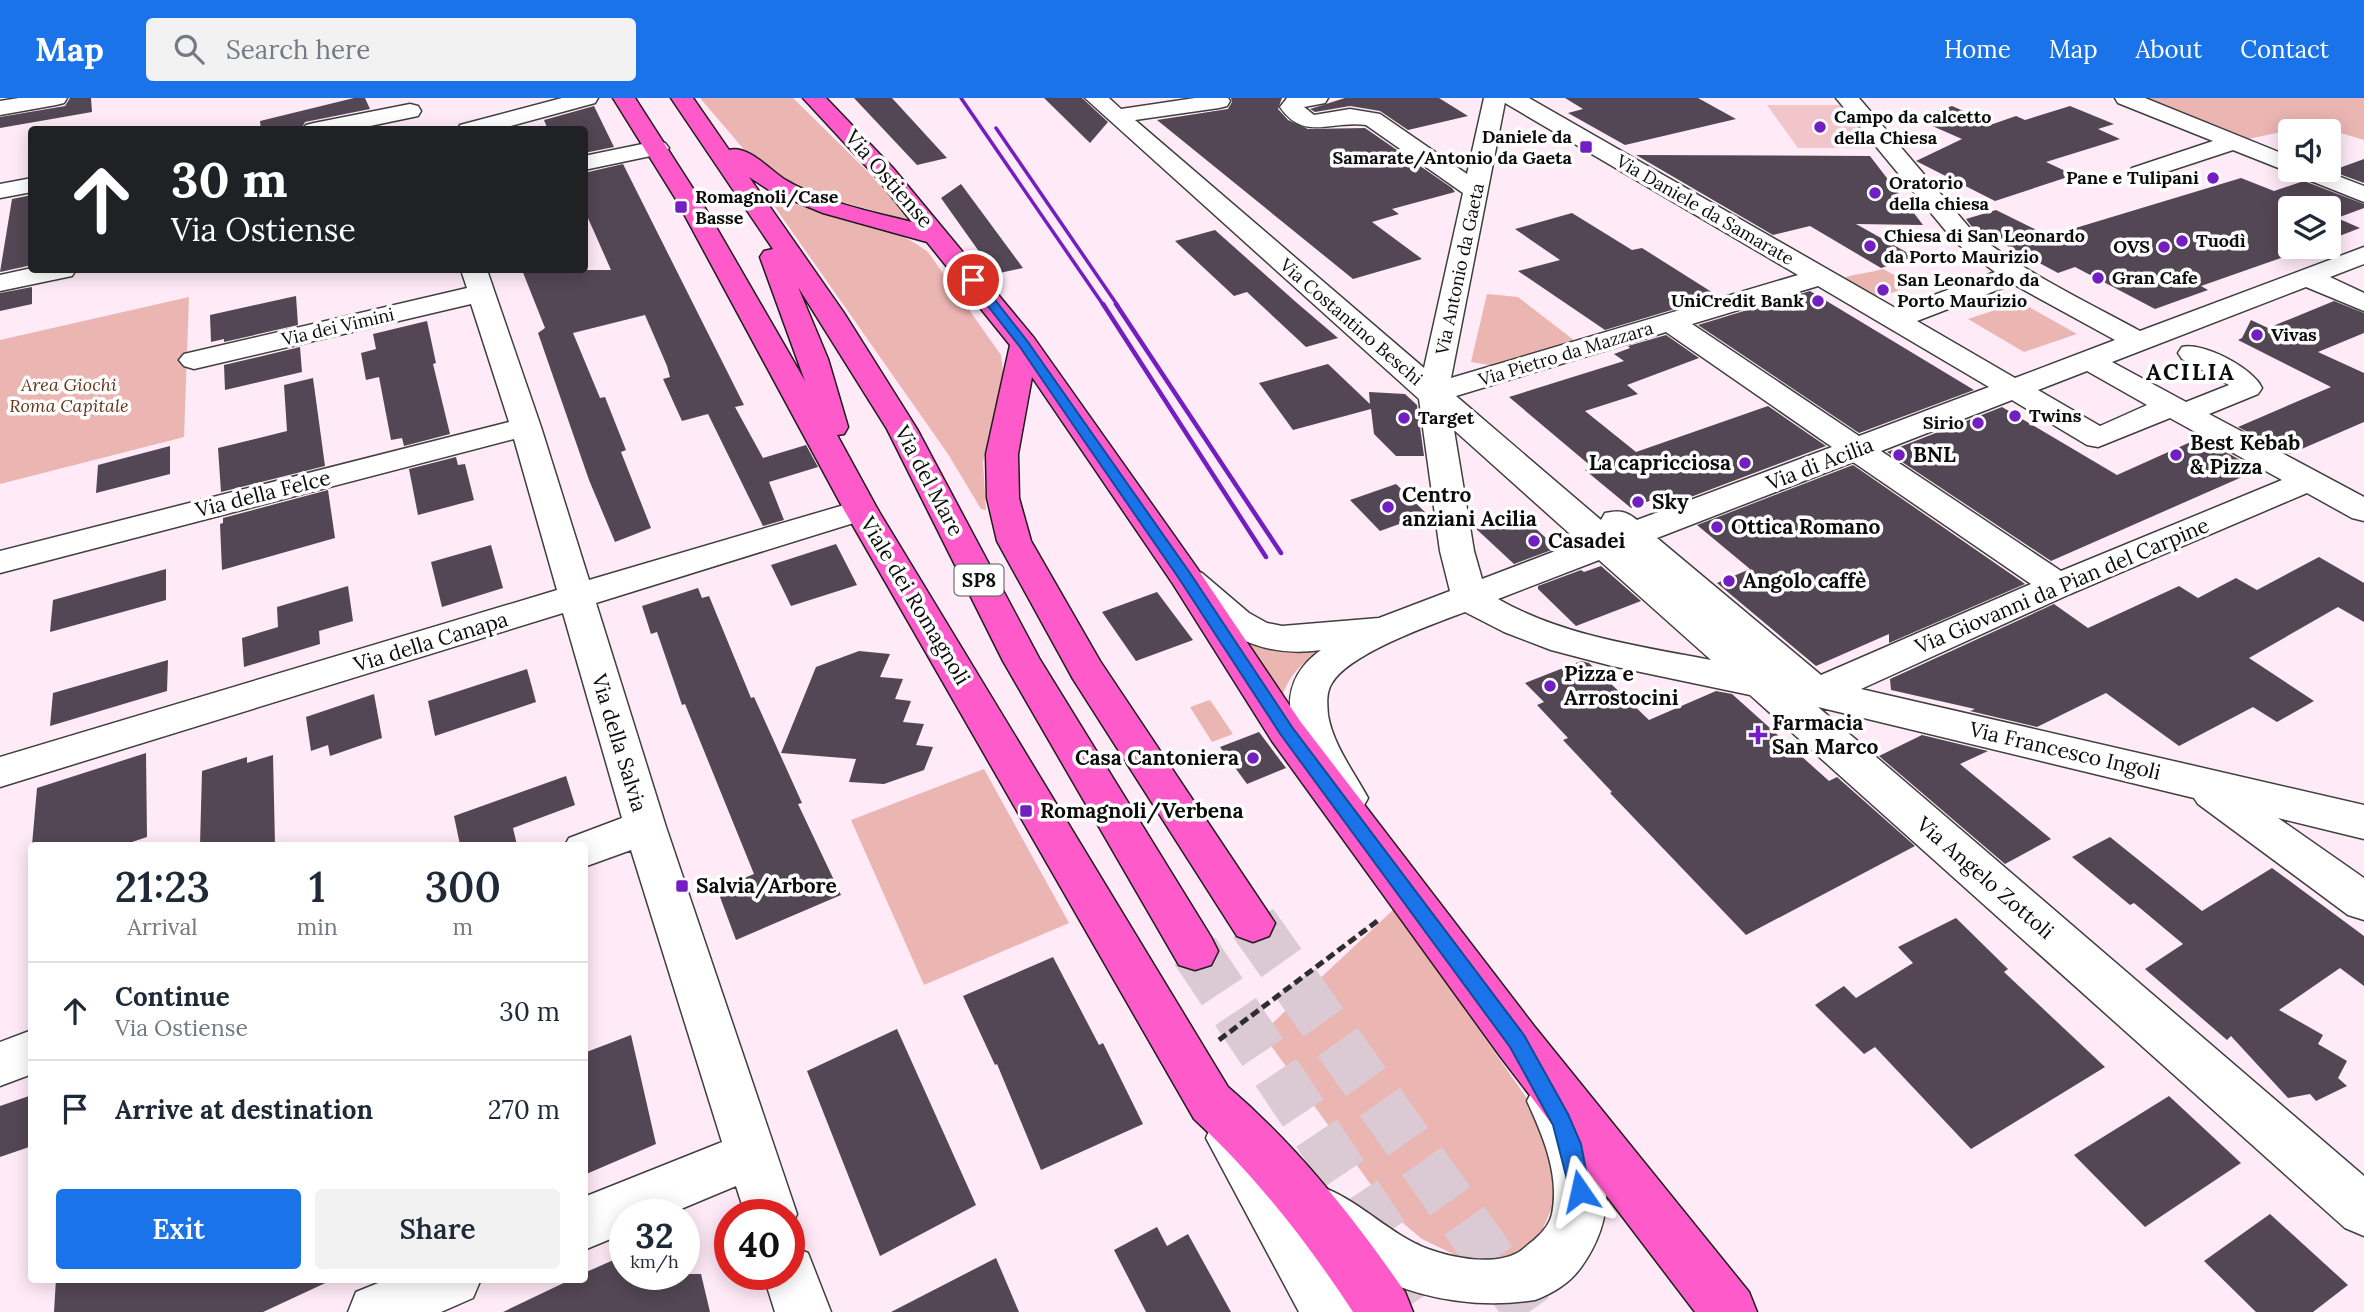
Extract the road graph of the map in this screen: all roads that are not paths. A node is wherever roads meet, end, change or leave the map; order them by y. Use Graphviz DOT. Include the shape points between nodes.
graph roads {
  1 [pos="56,98"];
  2 [pos="587,98"];
  3 [pos="624,98"];
  4 [pos="814,98"];
  5 [pos="1097,98"];
  6 [pos="1317,98"];
  7 [pos="1495,98"];
  8 [pos="1513,98"];
  9 [pos="1847,98"];
  10 [pos="2126,98"];
  11 [pos="1219,101"];
  12 [pos="688,106"];
  13 [pos="0,108"];
  14 [pos="411,113"];
  15 [pos="1117,116"];
  16 [pos="337,126"];
  17 [pos="483,126"];
  18 [pos="2234,142"];
  19 [pos="657,148"];
  20 [pos="2278,160"];
  21 [pos="588,162"];
  22 [pos="2140,173"];
  23 [pos="2331,182"];
  24 [pos="28,186"];
  25 [pos="0,191"];
  26 [pos="1477,192"];
  27 [pos="2364,195"];
  28 [pos="761,210"];
  29 [pos="939,237"];
  30 [pos="2364,255"];
  31 [pos="48,273"];
  32 [pos="2015,274"];
  33 [pos="1820,277"];
  34 [pos="2307,277"];
  35 [pos="478,281"];
  36 [pos="0,283"];
  37 [pos="2364,303"];
  38 [pos="1897,319"];
  39 [pos="1671,323"];
  40 [pos="2138,341"];
  41 [pos="1024,344"];
  42 [pos="2192,353"];
  43 [pos="194,360"];
  44 [pos="2088,360"];
  45 [pos="2015,388"];
  46 [pos="1447,389"];
  47 [pos="2178,410"];
  48 [pos="526,426"];
  49 [pos="1858,449"];
  50 [pos="2308,481"];
  51 [pos="854,494"];
  52 [pos="2357,499"];
  53 [pos="1620,541"];
  54 [pos="0,562"];
  55 [pos="1185,576"];
  56 [pos="2058,586"];
  57 [pos="575,598"];
  58 [pos="1469,598"];
  59 [pos="1393,626"];
  60 [pos="1766,686"];
  61 [pos="1818,693"];
  62 [pos="0,772"];
  63 [pos="2199,783"];
  64 [pos="2364,822"];
  65 [pos="645,827"];
  66 [pos="1369,841"];
  67 [pos="588,848"];
  68 [pos="2364,902"];
  69 [pos="1253,923"];
  70 [pos="1195,951"];
  71 [pos="1517,1041"];
  72 [pos="28,1054"];
  73 [pos="0,1064"];
  74 [pos="1200,1083"];
  75 [pos="751,1155"];
  76 [pos="1303,1197"];
  77 [pos="766,1199"];
  78 [pos="2364,1210"];
  79 [pos="588,1222"];
  80 [pos="445,1283"];
  81 [pos="795,1290"];
  82 [pos="376,1312"];
  83 [pos="803,1312"];
  84 [pos="1329,1312"];
  85 [pos="1385,1312"];
  86 [pos="1729,1312"];
  1 -- 13 [label="street"];
  2 -- 17 [label="street"];
  3 -- 19 [label="main road, Viale dei Romagnoli"];
  4 -- 29 [label="main road, Via Ostiense"];
  5 -- 15 [label="street, Via Costantino Beschi"];
  6 -- 26 [label="street" via="1291,107 1312,122 1356,115 1372,119"];
  7 -- 26 [label="street, Via Antonio da Gaeta"];
  8 -- 33 [label="street, Via Daniele da Samarate"];
  9 -- 32 [label="street" via="1959,232"];
  10 -- 18 [label="street"];
  11 -- 15 [label="street"];
  12 -- 28 [label="main road, Via del Mare / SP8"];
  12 -- 29 [label="main road" via="741,160 778,187"];
  14 -- 16 [label="street"];
  15 -- 46 [label="street, Via Costantino Beschi"];
  18 -- 20 [label="street"];
  18 -- 22 [label="street"];
  19 -- 21 [label="street"];
  19 -- 51 [label="main road, Viale dei Romagnoli"];
  23 -- 27 [label="street"];
  24 -- 25 [label="street"];
  26 -- 46 [label="street, Via Antonio da Gaeta"];
  28 -- 51 [label="main road" via="774,260 819,374"];
  28 -- 70 [label="main road, Via del Mare / SP8" via="902,429 1016,649"];
  29 -- 41 [label="main road, Via Ostiense"];
  30 -- 34 [label="street, Via di Acilia"];
  31 -- 36 [label="street"];
  32 -- 38 [label="street"];
  32 -- 40 [label="street"];
  33 -- 38 [label="street, Via Daniele da Samarate"];
  33 -- 39 [label="street, Via Pietro da Mazzara"];
  34 -- 37 [label="street"];
  34 -- 40 [label="street, Via di Acilia"];
  35 -- 43 [label="street, Via dei Vimini"];
  35 -- 48 [label="street, Via della Salvia"];
  38 -- 45 [label="street, Via Daniele da Samarate"];
  39 -- 46 [label="street, Via Pietro da Mazzara"];
  39 -- 49 [label="street"];
  40 -- 44 [label="street, Via di Acilia"];
  41 -- 55 [label="main road, Via Ostiense"];
  41 -- 69 [label="main road" via="1002,454 1003,498 1014,541 1086,670"];
  42 -- 47 [label="street" via="2244,381 2247,388"];
  44 -- 45 [label="street, Via di Acilia"];
  44 -- 47 [label="street"];
  45 -- 47 [label="street, Via Daniele da Samarate" via="2098,438"];
  45 -- 49 [label="street, Via di Acilia"];
  46 -- 53 [label="street, Via Costantino Beschi"];
  46 -- 58 [label="street, Via Antonio da Gaeta" via="1452,523"];
  47 -- 50 [label="street"];
  48 -- 54 [label="street, Via della Felce"];
  48 -- 57 [label="street, Via della Salvia"];
  49 -- 53 [label="street, Via di Acilia"];
  49 -- 56 [label="street"];
  50 -- 52 [label="street"];
  50 -- 56 [label="street, Via Giovanni da Pian del Carpine"];
  51 -- 57 [label="street, Via della Canapa"];
  51 -- 74 [label="main road, Viale dei Romagnoli"];
  53 -- 58 [label="street, Via di Acilia"];
  53 -- 60 [label="street, Via Angelo Zottoli"];
  53 -- 61 [label="street"];
  55 -- 59 [label="street, Via di Acilia" via="1257,634 1309,638"];
  55 -- 66 [label="main road, Via Ostiense" via="1261,696"];
  56 -- 61 [label="street, Via Giovanni da Pian del Carpine"];
  57 -- 62 [label="street, Via della Canapa"];
  57 -- 65 [label="street, Via della Salvia"];
  58 -- 59 [label="street, Via di Acilia"];
  58 -- 60 [label="street, Via Francesco Ingoli" via="1511,623 1569,644"];
  59 -- 66 [label="street, Via di Acilia" via="1328,664 1307,696 1314,733"];
  60 -- 61 [label="street, Via Francesco Ingoli"];
  60 -- 78 [label="street, Via Angelo Zottoli"];
  61 -- 63 [label="street, Via Francesco Ingoli"];
  63 -- 64 [label="street, Via Francesco Ingoli"];
  63 -- 68 [label="street"];
  65 -- 67 [label="street"];
  65 -- 75 [label="street, Via della Salvia"];
  66 -- 71 [label="main road, Via Ostiense"];
  71 -- 76 [label="street" via="1561,1121 1580,1191 1569,1245 1544,1267 1528,1276 1482,1287 1437,1279 1395,1261"];
  71 -- 86 [label="main road, Via Ostiense"];
  72 -- 73 [label="street"];
  74 -- 76 [label="main road, Viale dei Romagnoli"];
  74 -- 84 [label="street, Viale dei Romagnoli"];
  75 -- 77 [label="street, Via della Salvia"];
  75 -- 79 [label="street"];
  76 -- 85 [label="main road, Viale dei Romagnoli"];
  80 -- 82 [label="street"];
  81 -- 83 [label="street"];
}
